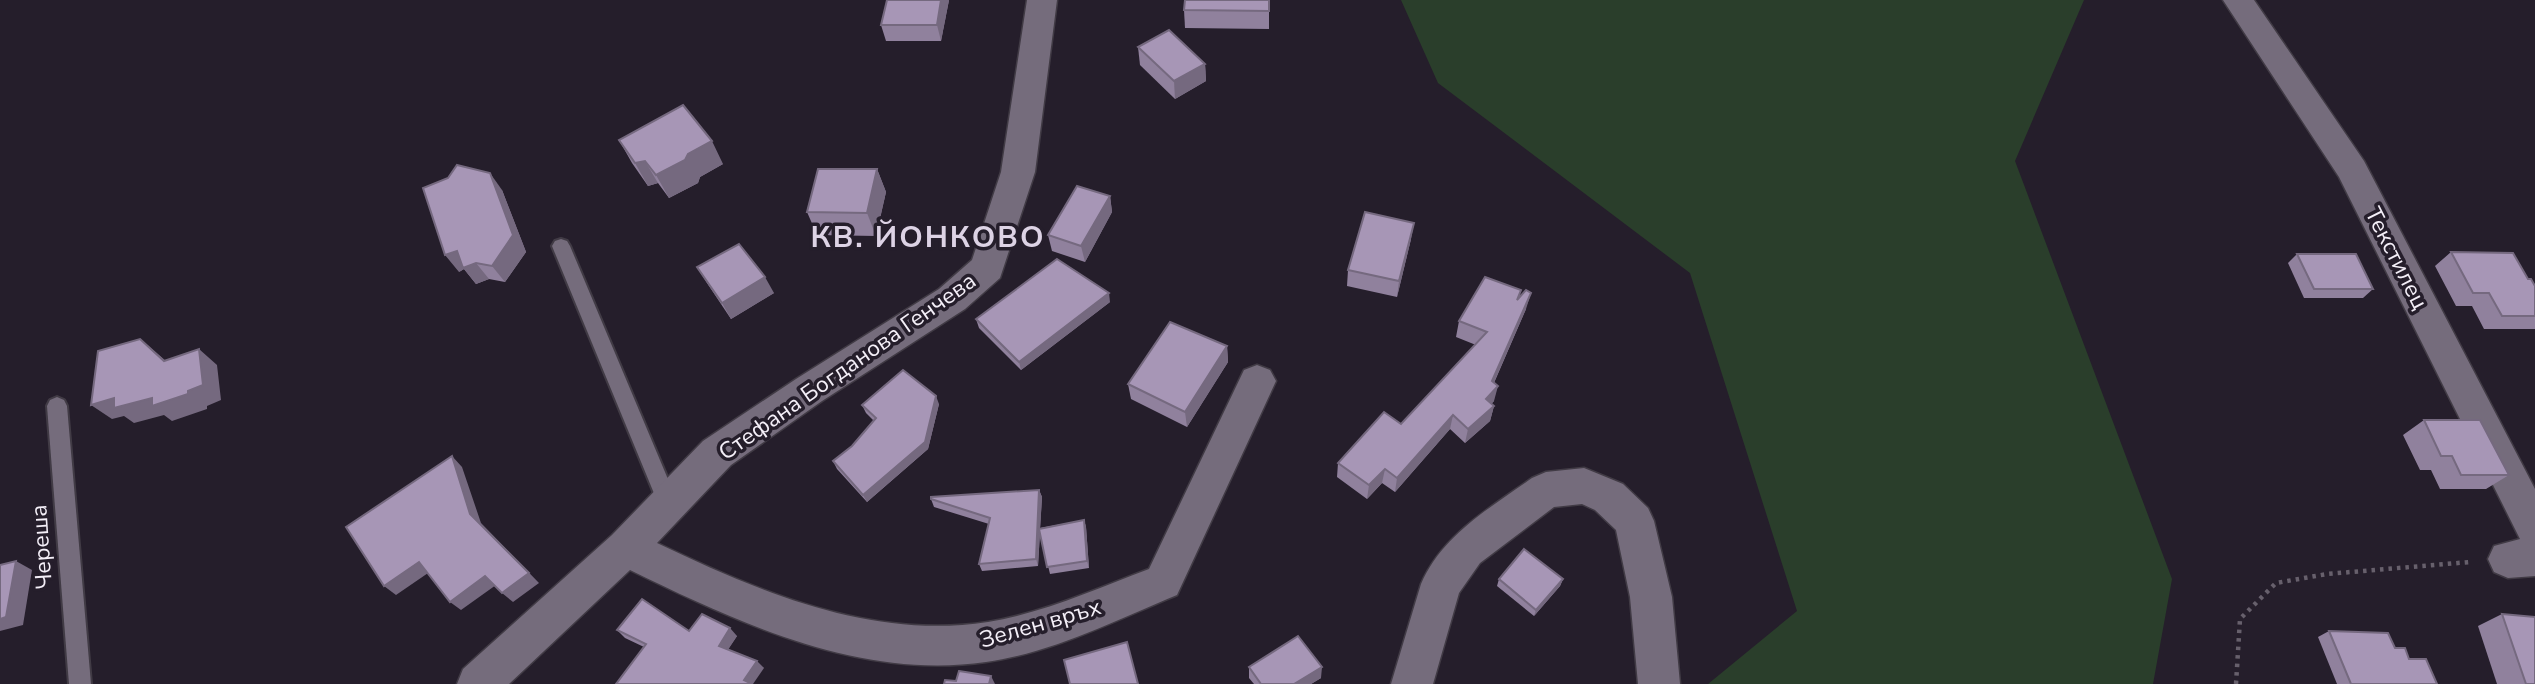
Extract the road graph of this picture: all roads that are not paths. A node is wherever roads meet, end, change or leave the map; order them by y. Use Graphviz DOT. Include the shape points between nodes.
graph roads {
  1 [pos="1042,0"];
  2 [pos="2238,0"];
  3 [pos="561,246"];
  4 [pos="1257,381"];
  5 [pos="57,405"];
  6 [pos="668,503"];
  7 [pos="2535,529"];
  8 [pos="626,548"];
  9 [pos="80,684"];
  10 [pos="478,684"];
  11 [pos="1412,684"];
  12 [pos="1659,684"];
  1 -- 6 [label="street, Стефана Богданова Генчева" via="1018,172 987,268 952,299 717,453"];
  2 -- 7 [label="street, Текстилец" via="2352,170"];
  3 -- 6 [label="lane"];
  4 -- 8 [label="street, Зелен връх" via="1163,582 1055,623 987,641 935,646 873,642 770,613"];
  5 -- 9 [label="lane, Череша"];
  6 -- 8 [label="street, Стефана Богданова Генчева"];
  8 -- 10 [label="street, Стефана Богданова Генчева"];
  11 -- 12 [label="street" via="1441,584 1466,550 1546,491 1584,486 1609,497 1634,521 1651,597"];
}
